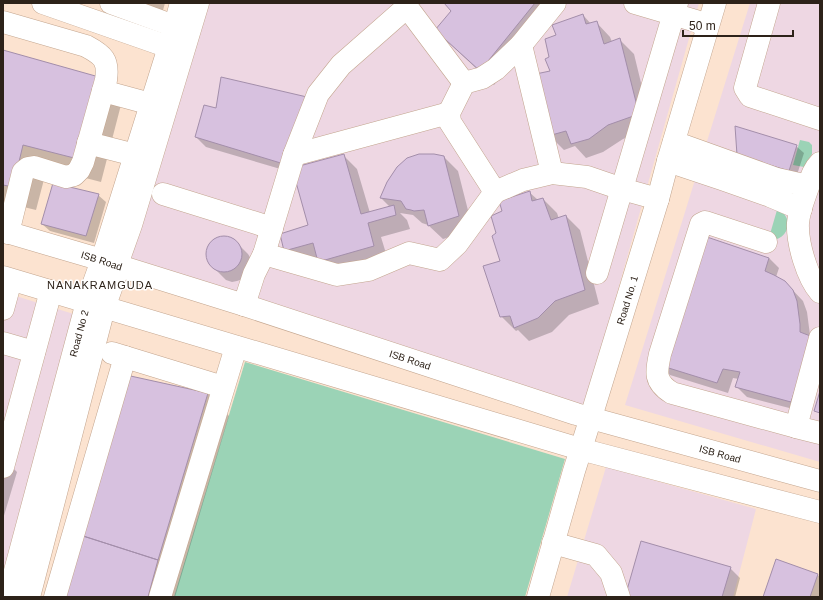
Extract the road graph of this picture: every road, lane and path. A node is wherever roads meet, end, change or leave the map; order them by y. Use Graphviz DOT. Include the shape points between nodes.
graph roads {
  1 [pos="43,3"];
  2 [pos="111,3"];
  3 [pos="181,3"];
  4 [pos="198,3"];
  5 [pos="555,3"];
  6 [pos="634,3"];
  7 [pos="715,3"];
  8 [pos="769,3"];
  9 [pos="410,5"];
  10 [pos="676,8"];
  11 [pos="3,22"];
  12 [pos="174,26"];
  13 [pos="708,28"];
  14 [pos="521,45"];
  15 [pos="169,47"];
  16 [pos="464,83"];
  17 [pos="103,91"];
  18 [pos="151,104"];
  19 [pos="449,113"];
  20 [pos="820,119"];
  21 [pos="88,143"];
  22 [pos="671,152"];
  23 [pos="294,154"];
  24 [pos="135,155"];
  25 [pos="820,163"];
  26 [pos="552,173"];
  27 [pos="808,186"];
  28 [pos="622,189"];
  29 [pos="495,192"];
  30 [pos="163,194"];
  31 [pos="658,199"];
  32 [pos="801,209"];
  33 [pos="272,228"];
  34 [pos="6,232"];
  35 [pos="766,242"];
  36 [pos="264,254"];
  37 [pos="110,263"];
  38 [pos="597,273"];
  39 [pos="7,278"];
  40 [pos="51,292"];
  41 [pos="820,292"];
  42 [pos="96,305"];
  43 [pos="244,305"];
  44 [pos="3,309"];
  45 [pos="820,338"];
  46 [pos="3,343"];
  47 [pos="236,347"];
  48 [pos="94,348"];
  49 [pos="34,352"];
  50 [pos="125,357"];
  51 [pos="223,387"];
  52 [pos="591,417"];
  53 [pos="796,427"];
  54 [pos="820,433"];
  55 [pos="580,449"];
  56 [pos="3,467"];
  57 [pos="820,481"];
  58 [pos="820,512"];
  59 [pos="44,540"];
  60 [pos="553,543"];
  61 [pos="69,548"];
  62 [pos="611,573"];
  63 [pos="8,597"];
  64 [pos="29,597"];
  65 [pos="55,597"];
  66 [pos="160,597"];
  67 [pos="538,597"];
  68 [pos="603,597"];
  69 [pos="619,597"];
  1 -- 15 [label="street"];
  2 -- 12 [label="street"];
  3 -- 12 [label="street, Road No 2"];
  4 -- 37 [label="street, Road No 2" via="131,225 120,256"];
  5 -- 14 [label="street"];
  6 -- 10 [label="street"];
  7 -- 13 [label="street, Road No. 1"];
  8 -- 20 [label="street" via="745,88 750,96"];
  9 -- 16 [label="street"];
  9 -- 23 [label="street" via="341,65 318,94"];
  10 -- 13 [label="street"];
  10 -- 28 [label="street"];
  11 -- 17 [label="street" via="86,46 101,55 107,70"];
  12 -- 15 [label="street, Road No 2"];
  13 -- 22 [label="street, Road No. 1"];
  14 -- 16 [label="street" via="496,69 482,78"];
  14 -- 26 [label="street"];
  15 -- 18 [label="street, Road No 2"];
  16 -- 19 [label="street"];
  17 -- 18 [label="street"];
  17 -- 21 [label="street"];
  18 -- 24 [label="street, Road No 2"];
  19 -- 23 [label="street"];
  19 -- 29 [label="street" via="450,122"];
  21 -- 24 [label="street"];
  21 -- 34 [label="street" via="83,162 74,175 66,177 34,167 23,172"];
  22 -- 27 [label="street"];
  22 -- 31 [label="street, Road No. 1"];
  22 -- 32 [label="street"];
  23 -- 33 [label="street"];
  24 -- 37 [label="street, Road No 2"];
  25 -- 27 [label="street" via="814,169"];
  26 -- 28 [label="street" via="587,177"];
  26 -- 29 [label="street" via="523,180"];
  27 -- 32 [label="street"];
  28 -- 31 [label="street"];
  28 -- 38 [label="street"];
  29 -- 36 [label="street" via="458,244 440,260 409,253 369,270 337,275"];
  30 -- 33 [label="street"];
  31 -- 52 [label="street, Road No. 1"];
  32 -- 41 [label="street" via="798,231 801,248 807,271"];
  33 -- 36 [label="street"];
  34 -- 37 [label="street, ISB Road"];
  35 -- 53 [label="street" via="705,222 701,224 656,370 662,386 672,393"];
  36 -- 43 [label="street" via="254,274"];
  37 -- 42 [label="street, Road No 2"];
  37 -- 43 [label="street, ISB Road"];
  39 -- 40 [label="street"];
  39 -- 44 [label="street"];
  40 -- 42 [label="street"];
  40 -- 49 [label="street"];
  42 -- 47 [label="street"];
  42 -- 48 [label="street, Road No 2"];
  42 -- 63 [label="street, Road No 2"];
  43 -- 52 [label="street, ISB Road"];
  45 -- 53 [label="street"];
  46 -- 49 [label="street"];
  47 -- 51 [label="street"];
  47 -- 55 [label="street"];
  48 -- 50 [label="street"];
  48 -- 59 [label="street, Road No 2"];
  49 -- 56 [label="street"];
  50 -- 51 [label="street"];
  50 -- 61 [label="street"];
  51 -- 66 [label="street"];
  52 -- 55 [label="street, Road No. 1"];
  52 -- 57 [label="street, ISB Road"];
  53 -- 54 [label="street"];
  55 -- 58 [label="street"];
  55 -- 60 [label="street, Road No. 1"];
  59 -- 61 [label="street"];
  59 -- 64 [label="street, Road No 2"];
  60 -- 62 [label="street" via="596,556"];
  60 -- 67 [label="street, Road No. 1"];
  61 -- 65 [label="street"];
  62 -- 68 [label="street"];
  62 -- 69 [label="street"];
}
